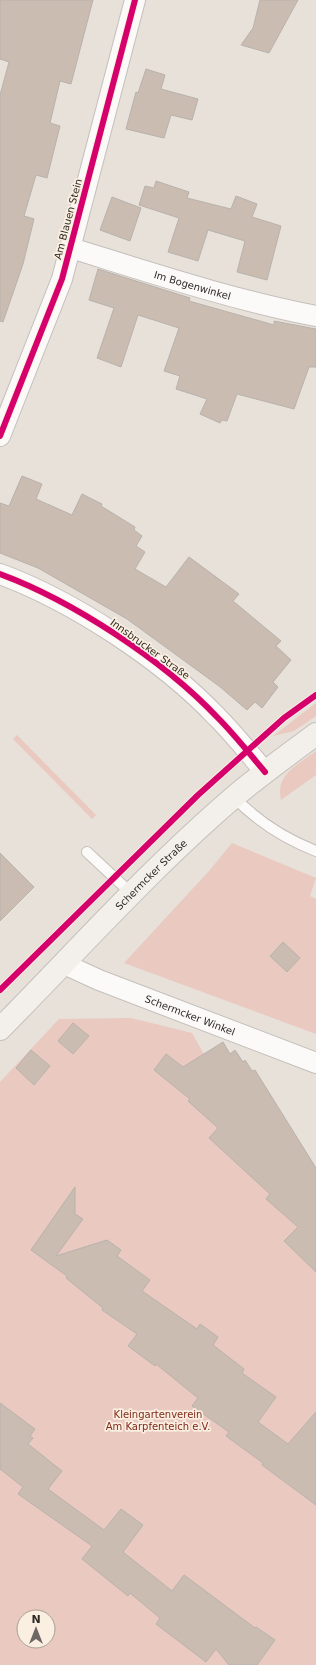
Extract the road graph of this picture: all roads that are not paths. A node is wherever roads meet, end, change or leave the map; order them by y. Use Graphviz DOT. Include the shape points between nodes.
graph roads {
  1 [pos="135,0"];
  2 [pos="71,248"];
  3 [pos="316,316"];
  4 [pos="0,436"];
  5 [pos="0,574"];
  6 [pos="316,734"];
  7 [pos="265,772"];
  8 [pos="234,797"];
  9 [pos="316,851"];
  10 [pos="87,852"];
  11 [pos="132,894"];
  12 [pos="64,964"];
  13 [pos="0,1029"];
  14 [pos="316,1063"];
  1 -- 2 [label="street, Am Blauen Stein"];
  2 -- 3 [label="street, Im Bogenwinkel" via="221,293"];
  2 -- 4 [label="street, Am Blauen Stein" via="62,279"];
  5 -- 7 [label="street, Innsbrucker Straße" via="25,583 86,615 144,654 181,683 216,716"];
  6 -- 7 [label="main road, Schermcker Straße"];
  7 -- 8 [label="main road, Schermcker Straße"];
  8 -- 9 [label="lane" via="251,814 298,844"];
  8 -- 11 [label="main road, Schermcker Straße"];
  10 -- 11 [label="lane"];
  11 -- 12 [label="main road, Schermcker Straße"];
  12 -- 13 [label="main road, Schermcker Straße"];
  12 -- 14 [label="street, Schermcker Winkel" via="106,983"];
}
